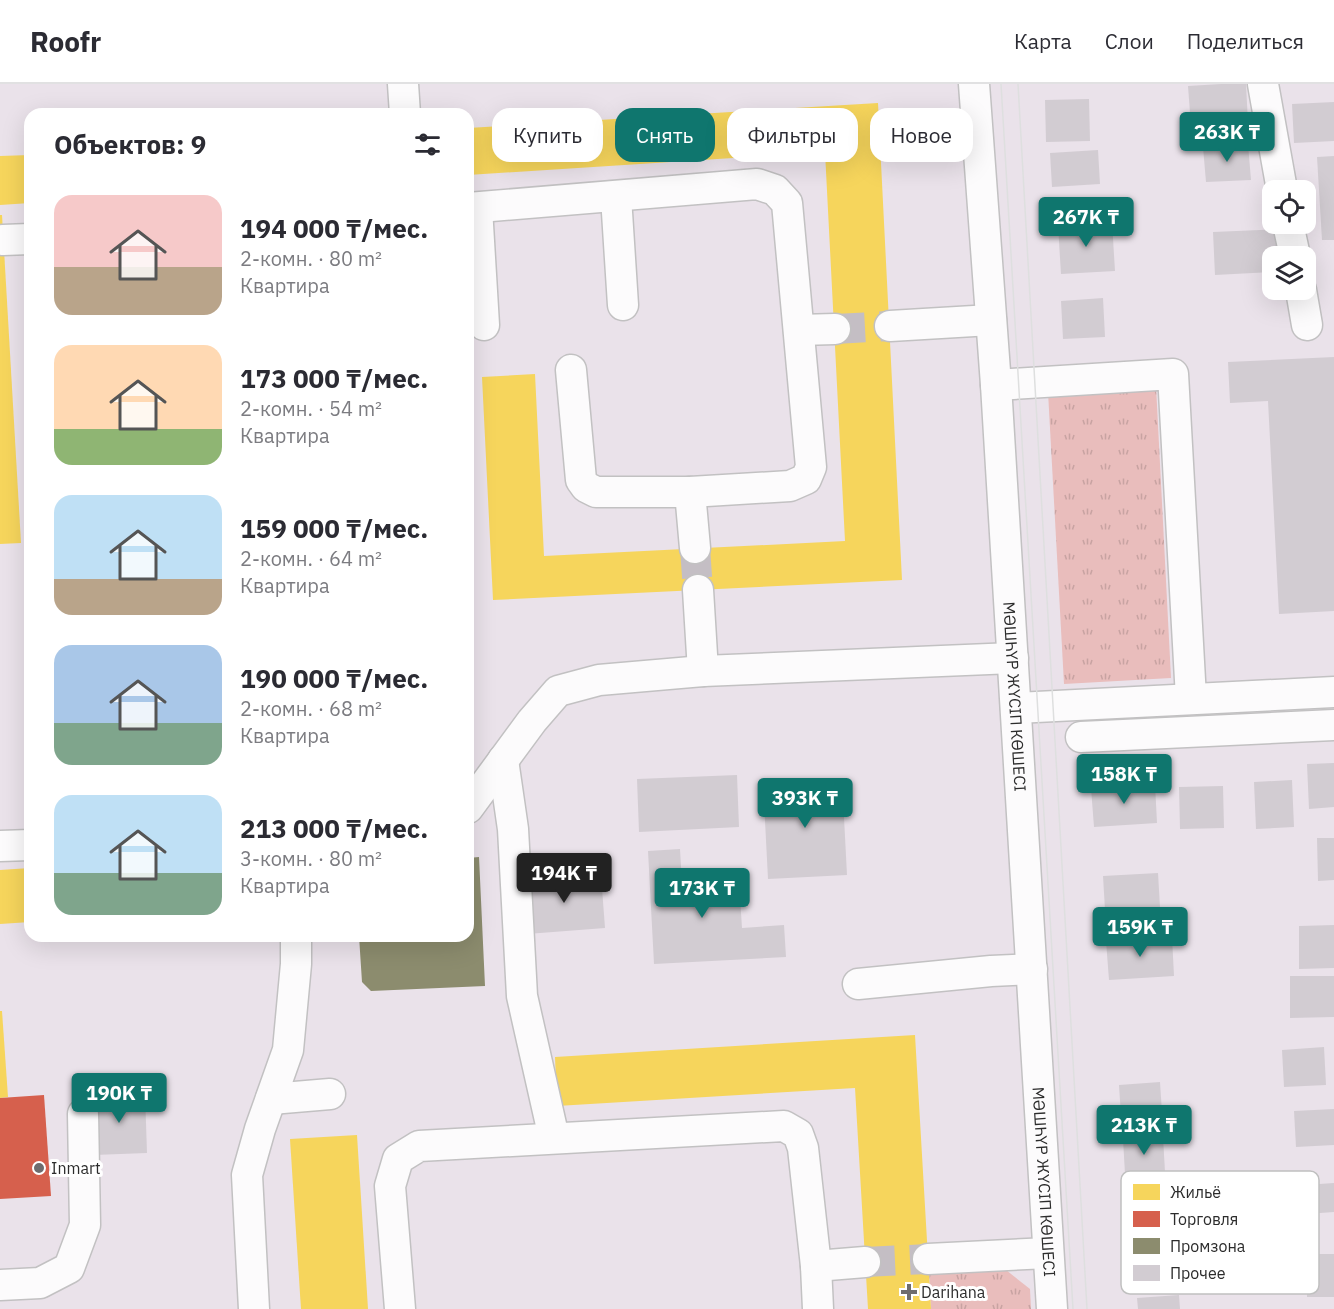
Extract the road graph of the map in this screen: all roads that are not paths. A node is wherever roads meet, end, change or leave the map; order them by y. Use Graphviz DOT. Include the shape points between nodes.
graph roads {
  1 [pos="403,84"];
  2 [pos="974,84"];
  3 [pos="1263,84"];
  4 [pos="405,108"];
  5 [pos="1280,180"];
  6 [pos="616,197"];
  7 [pos="474,208"];
  8 [pos="474,228"];
  9 [pos="1303,300"];
  10 [pos="623,305"];
  11 [pos="991,320"];
  12 [pos="484,325"];
  13 [pos="1307,325"];
  14 [pos="890,326"];
  15 [pos="834,329"];
  16 [pos="799,330"];
  17 [pos="572,370"];
  18 [pos="996,385"];
  19 [pos="690,492"];
  20 [pos="695,548"];
  21 [pos="698,590"];
  22 [pos="1013,658"];
  23 [pos="703,671"];
  24 [pos="1334,692"];
  25 [pos="1191,698"];
  26 [pos="1016,708"];
  27 [pos="1334,725"];
  28 [pos="1081,737"];
  29 [pos="503,760"];
  30 [pos="474,800"];
  31 [pos="24,845"];
  32 [pos="0,846"];
  33 [pos="296,942"];
  34 [pos="1032,969"];
  35 [pos="858,984"];
  36 [pos="330,1094"];
  37 [pos="271,1099"];
  38 [pos="83,1114"];
  39 [pos="554,1138"];
  40 [pos="1048,1252"];
  41 [pos="928,1258"];
  42 [pos="865,1262"];
  43 [pos="816,1266"];
  44 [pos="0,1285"];
  45 [pos="41,1296"];
  46 [pos="254,1309"];
  47 [pos="400,1309"];
  48 [pos="818,1309"];
  49 [pos="1052,1309"];
  1 -- 4 [label="street"];
  2 -- 11 [label="street, МӘШҺҮР ЖҮСІП КӨШЕСІ"];
  3 -- 5 [label="street"];
  6 -- 7 [label="street"];
  6 -- 10 [label="street"];
  6 -- 16 [label="street" via="757,184 775,190 787,203"];
  8 -- 12 [label="street"];
  9 -- 13 [label="street"];
  11 -- 14 [label="street"];
  11 -- 18 [label="street, МӘШҺҮР ЖҮСІП КӨШЕСІ"];
  15 -- 16 [label="street"];
  16 -- 19 [label="street" via="811,467 806,479 790,486"];
  17 -- 19 [label="street" via="580,480 586,487 596,492"];
  18 -- 22 [label="street, МӘШҺҮР ЖҮСІП КӨШЕСІ"];
  18 -- 25 [label="street" via="1173,374"];
  19 -- 20 [label="street"];
  21 -- 23 [label="street"];
  22 -- 23 [label="street"];
  22 -- 26 [label="street, МӘШҺҮР ЖҮСІП КӨШЕСІ"];
  23 -- 29 [label="street" via="600,680 558,691"];
  24 -- 25 [label="street"];
  25 -- 26 [label="street"];
  26 -- 34 [label="street, МӘШҺҮР ЖҮСІП КӨШЕСІ"];
  27 -- 28 [label="street"];
  29 -- 30 [label="street"];
  29 -- 39 [label="street" via="513,829 522,996"];
  31 -- 32 [label="street"];
  33 -- 37 [label="street" via="288,1050"];
  34 -- 35 [label="street"];
  34 -- 40 [label="street, МӘШҺҮР ЖҮСІП КӨШЕСІ"];
  36 -- 37 [label="street"];
  37 -- 46 [label="street" via="247,1175"];
  38 -- 45 [label="street" via="85,1225 69,1268"];
  39 -- 43 [label="street" via="784,1126 798,1134 803,1148"];
  39 -- 47 [label="street" via="419,1146 398,1160 390,1186"];
  40 -- 41 [label="street"];
  40 -- 49 [label="street, МӘШҺҮР ЖҮСІП КӨШЕСІ"];
  42 -- 43 [label="street"];
  43 -- 48 [label="street"];
  44 -- 45 [label="street"];
}
